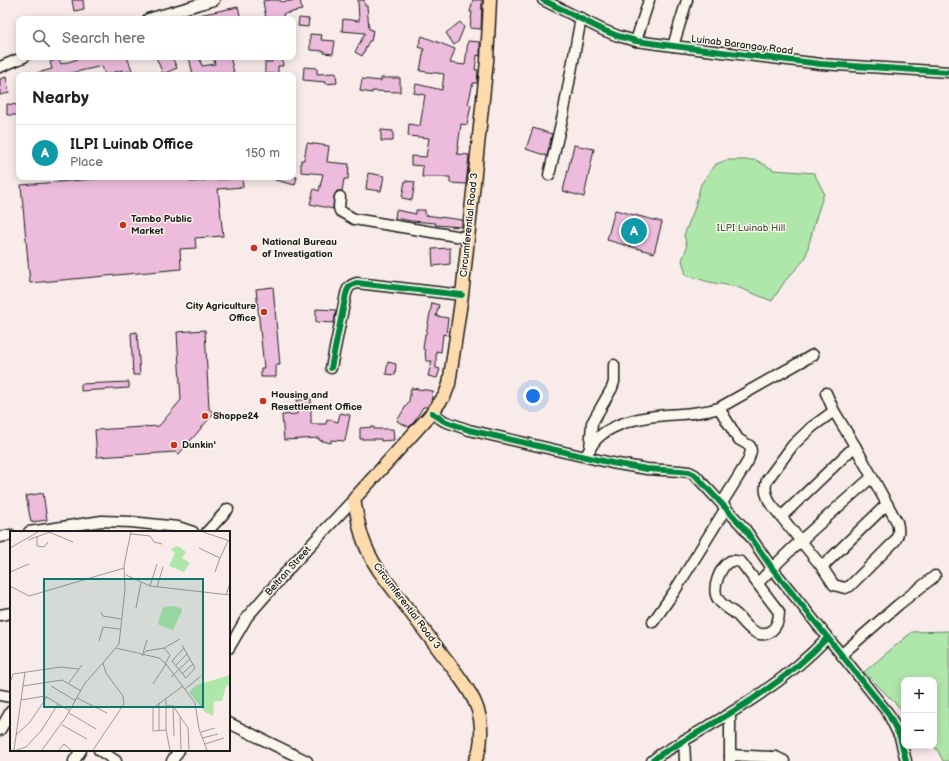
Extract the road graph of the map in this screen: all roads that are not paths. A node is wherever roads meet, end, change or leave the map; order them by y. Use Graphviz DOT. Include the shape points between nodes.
graph roads {
  1 [pos="214,0"];
  2 [pos="490,0"];
  3 [pos="542,0"];
  4 [pos="649,0"];
  5 [pos="687,0"];
  6 [pos="158,16"];
  7 [pos="581,18"];
  8 [pos="636,41"];
  9 [pos="673,46"];
  10 [pos="17,60"];
  11 [pos="0,67"];
  12 [pos="949,72"];
  13 [pos="549,175"];
  14 [pos="340,197"];
  15 [pos="468,238"];
  16 [pos="462,295"];
  17 [pos="813,355"];
  18 [pos="614,365"];
  19 [pos="331,368"];
  20 [pos="826,393"];
  21 [pos="718,408"];
  22 [pos="834,411"];
  23 [pos="432,413"];
  24 [pos="855,446"];
  25 [pos="588,453"];
  26 [pos="872,477"];
  27 [pos="354,499"];
  28 [pos="887,504"];
  29 [pos="724,506"];
  30 [pos="228,509"];
  31 [pos="782,516"];
  32 [pos="36,531"];
  33 [pos="190,531"];
  34 [pos="208,531"];
  35 [pos="10,535"];
  36 [pos="0,537"];
  37 [pos="800,541"];
  38 [pos="822,567"];
  39 [pos="772,568"];
  40 [pos="935,576"];
  41 [pos="758,583"];
  42 [pos="10,613"];
  43 [pos="0,615"];
  44 [pos="653,622"];
  45 [pos="827,638"];
  46 [pos="230,646"];
  47 [pos="842,654"];
  48 [pos="0,695"];
  49 [pos="10,697"];
  50 [pos="10,713"];
  51 [pos="730,714"];
  52 [pos="230,723"];
  53 [pos="0,730"];
  54 [pos="684,740"];
  55 [pos="80,751"];
  56 [pos="101,751"];
  57 [pos="178,751"];
  58 [pos="730,758"];
  59 [pos="772,759"];
  60 [pos="74,761"];
  61 [pos="116,761"];
  62 [pos="172,761"];
  63 [pos="307,761"];
  64 [pos="475,761"];
  65 [pos="652,761"];
  66 [pos="685,761"];
  67 [pos="784,761"];
  68 [pos="906,761"];
  1 -- 6 [label="street"];
  2 -- 15 [label="main road, Circumferential Road 3" via="487,61"];
  3 -- 7 [label="street, Luinab Barangay Road"];
  4 -- 8 [label="street"];
  5 -- 9 [label="street"];
  7 -- 8 [label="street, Luinab Barangay Road" via="603,30"];
  7 -- 13 [label="street"];
  8 -- 9 [label="street, Luinab Barangay Road"];
  9 -- 12 [label="street, Luinab Barangay Road" via="821,64"];
  10 -- 11 [label="street"];
  14 -- 15 [label="street" via="340,211 354,219"];
  15 -- 16 [label="main road, Circumferential Road 3"];
  16 -- 19 [label="street" via="351,284 346,294"];
  16 -- 23 [label="main road, Circumferential Road 3" via="449,384 445,395"];
  17 -- 21 [label="street"];
  18 -- 25 [label="street" via="614,382 592,423"];
  20 -- 22 [label="street"];
  21 -- 25 [label="street" via="632,420 604,432 596,439"];
  21 -- 29 [label="street" via="738,438 750,446 751,451"];
  22 -- 24 [label="street"];
  22 -- 31 [label="street" via="793,445 767,480 766,494 770,503"];
  23 -- 25 [label="street" via="444,421 469,430"];
  23 -- 27 [label="main road, Circumferential Road 3"];
  24 -- 26 [label="street"];
  24 -- 31 [label="street"];
  25 -- 29 [label="street" via="646,469 689,472 695,475"];
  26 -- 28 [label="street"];
  26 -- 37 [label="street"];
  27 -- 46 [label="street, Beltran Street" via="257,605"];
  27 -- 64 [label="main road, Circumferential Road 3" via="360,531 370,556 383,577 458,675 477,707 481,733"];
  28 -- 38 [label="street"];
  28 -- 38 [label="street" via="899,529 895,541 850,586 845,588 834,585"];
  29 -- 39 [label="street" via="745,529"];
  29 -- 44 [label="street" via="674,592"];
  30 -- 34 [label="street"];
  31 -- 37 [label="street"];
  32 -- 33 [label="street" via="102,521 178,527"];
  35 -- 36 [label="street"];
  37 -- 38 [label="street"];
  37 -- 39 [label="street"];
  39 -- 41 [label="street"];
  39 -- 45 [label="street"];
  40 -- 47 [label="street"];
  41 -- 41 [label="street" via="779,612 776,627 767,634 752,631 717,598 716,589 720,574 730,561 741,562"];
  42 -- 43 [label="street"];
  45 -- 47 [label="street"];
  45 -- 51 [label="street" via="788,675"];
  47 -- 68 [label="street" via="888,713 900,737"];
  48 -- 49 [label="street"];
  50 -- 53 [label="street"];
  51 -- 54 [label="street"];
  51 -- 58 [label="street"];
  52 -- 63 [label="street"];
  54 -- 65 [label="street"];
  54 -- 66 [label="street"];
  55 -- 60 [label="street"];
  56 -- 61 [label="street"];
  57 -- 62 [label="street"];
  58 -- 59 [label="street"];
  59 -- 67 [label="street" via="776,757"];
}
